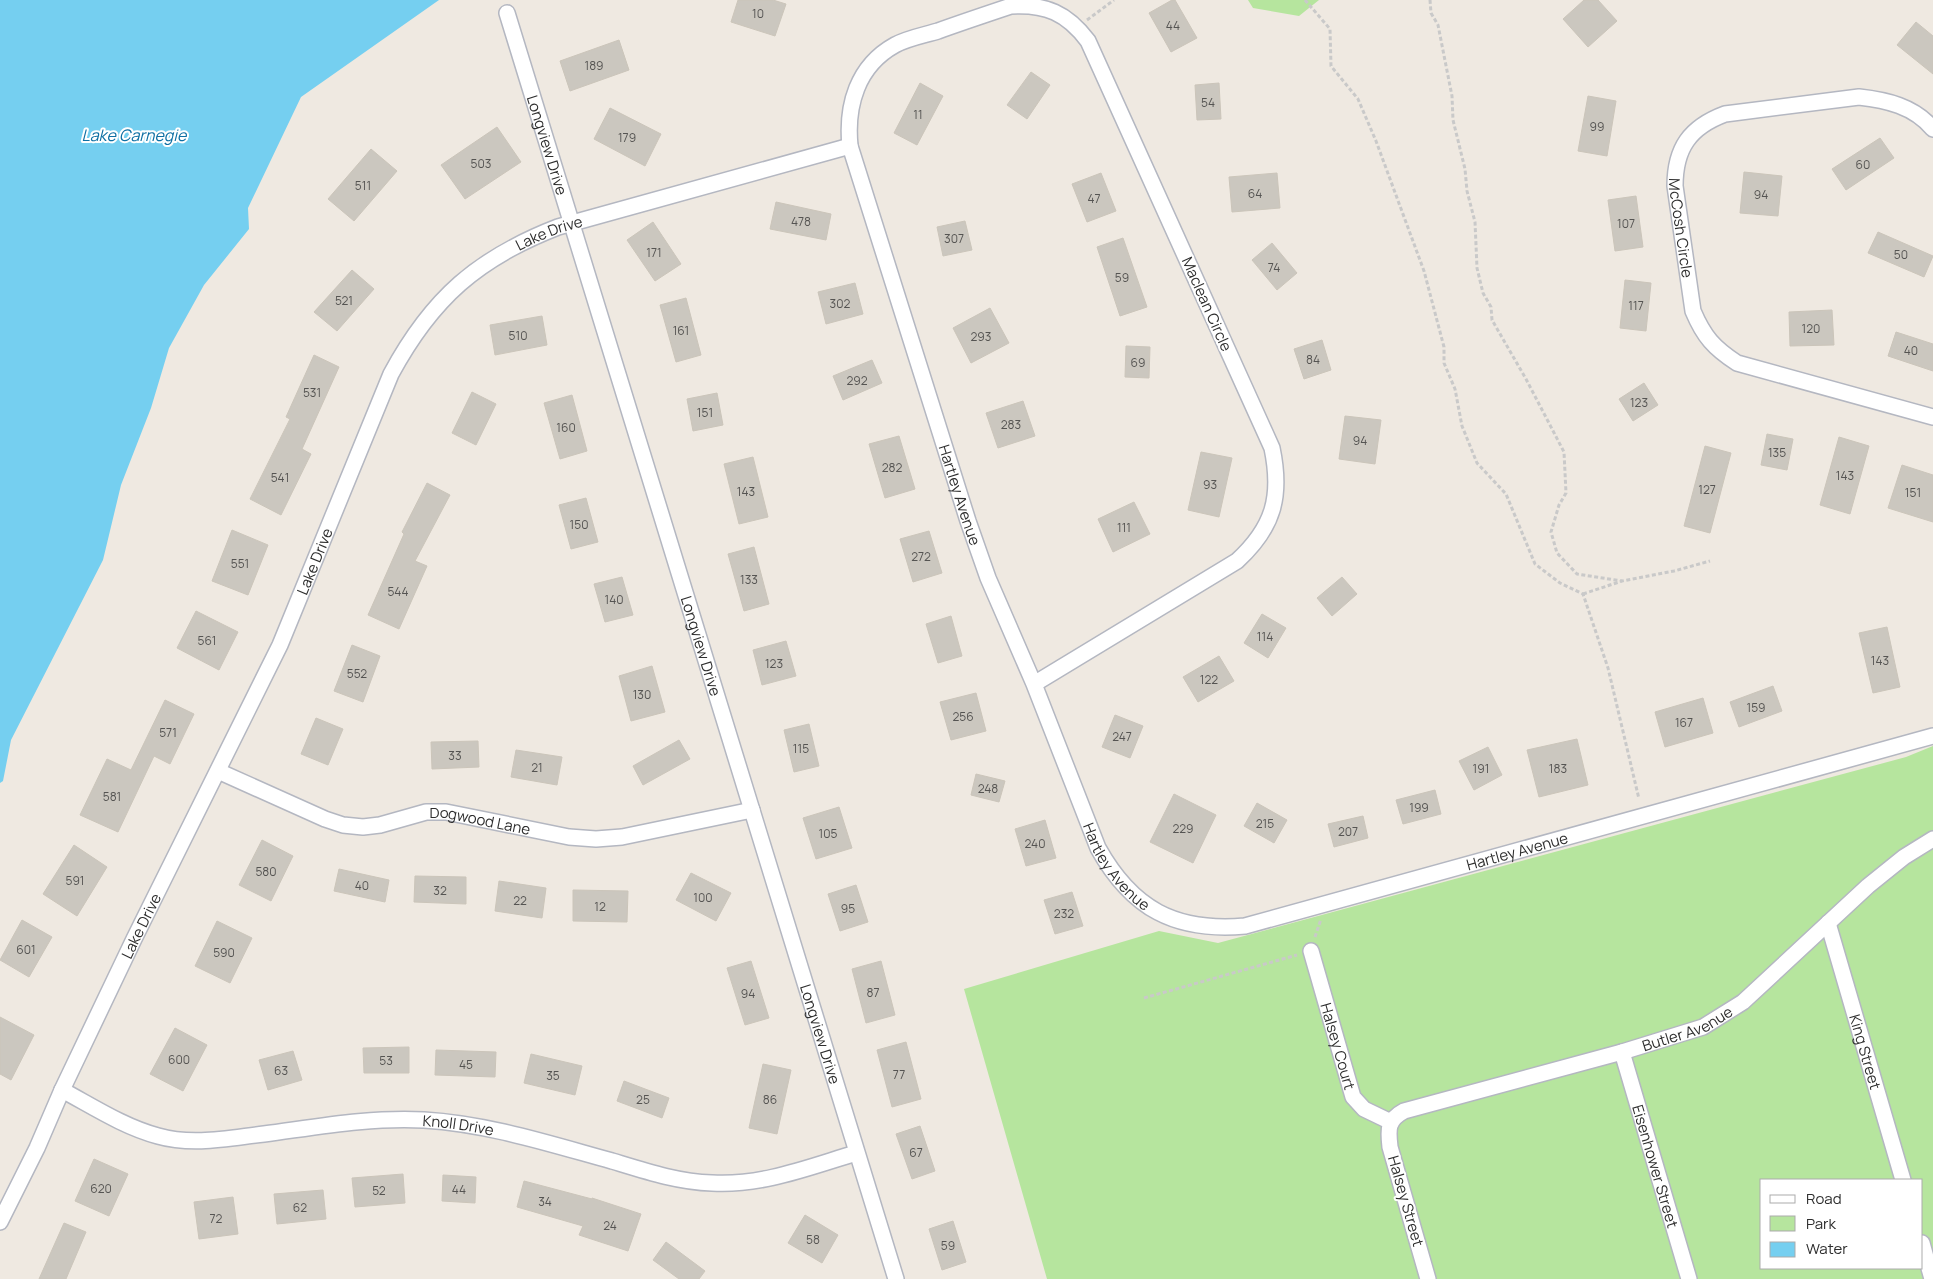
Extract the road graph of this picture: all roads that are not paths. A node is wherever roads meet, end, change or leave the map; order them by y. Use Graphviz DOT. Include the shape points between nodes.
graph roads {
  1 [pos="507,14"];
  2 [pos="878,58"];
  3 [pos="1933,129"];
  4 [pos="850,146"];
  5 [pos="571,224"];
  6 [pos="1933,417"];
  7 [pos="1034,684"];
  8 [pos="1933,736"];
  9 [pos="218,770"];
  10 [pos="752,810"];
  11 [pos="1933,839"];
  12 [pos="1828,923"];
  13 [pos="1311,951"];
  14 [pos="1622,1052"];
  15 [pos="62,1090"];
  16 [pos="1391,1122"];
  17 [pos="856,1153"];
  18 [pos="1903,1179"];
  19 [pos="0,1222"];
  20 [pos="1923,1247"];
  21 [pos="896,1279"];
  22 [pos="1428,1279"];
  23 [pos="1689,1279"];
  24 [pos="1932,1279"];
  1 -- 5 [label="street, Longview Drive"];
  2 -- 4 [label="street, Hartley Avenue" via="866,71 850,108"];
  2 -- 7 [label="street, Maclean Circle" via="896,45 1011,6 1046,8 1078,28 1088,41 1272,448 1277,470 1276,494 1264,530 1251,548 1237,561"];
  3 -- 6 [label="street, McCosh Circle" via="1916,114 1880,99 1725,114 1709,120 1686,142 1679,156 1675,178 1693,311 1712,344 1746,366"];
  4 -- 5 [label="street, Lake Drive"];
  4 -- 7 [label="street, Hartley Avenue" via="968,521 988,578"];
  5 -- 9 [label="street, Lake Drive" via="530,238 472,273 440,302 407,344 391,374 280,645"];
  5 -- 10 [label="street, Longview Drive"];
  7 -- 8 [label="street, Hartley Avenue" via="1098,848 1109,868 1136,898 1156,911 1196,926 1222,928 1245,926"];
  9 -- 10 [label="street, Dogwood Lane" via="325,820 363,827 426,812 446,812 569,837 596,839 622,837"];
  9 -- 15 [label="street, Lake Drive"];
  10 -- 17 [label="street, Longview Drive"];
  11 -- 12 [label="street, Butler Avenue" via="1904,857"];
  12 -- 14 [label="street, Butler Avenue" via="1743,1002 1722,1017 1703,1027"];
  12 -- 18 [label="street, King Street"];
  13 -- 16 [label="street, Halsey Court" via="1353,1097 1364,1109"];
  14 -- 16 [label="street, Butler Avenue" via="1404,1111"];
  14 -- 23 [label="street, Eisenhower Street"];
  15 -- 17 [label="street, Knoll Drive" via="138,1130 183,1141 208,1141 364,1121 422,1120 504,1131 674,1179 712,1183 776,1178"];
  15 -- 19 [label="street, Lake Drive"];
  16 -- 22 [label="street, Halsey Street" via="1390,1148"];
  17 -- 21 [label="street, Longview Drive"];
  20 -- 24 [label="street"];
}
